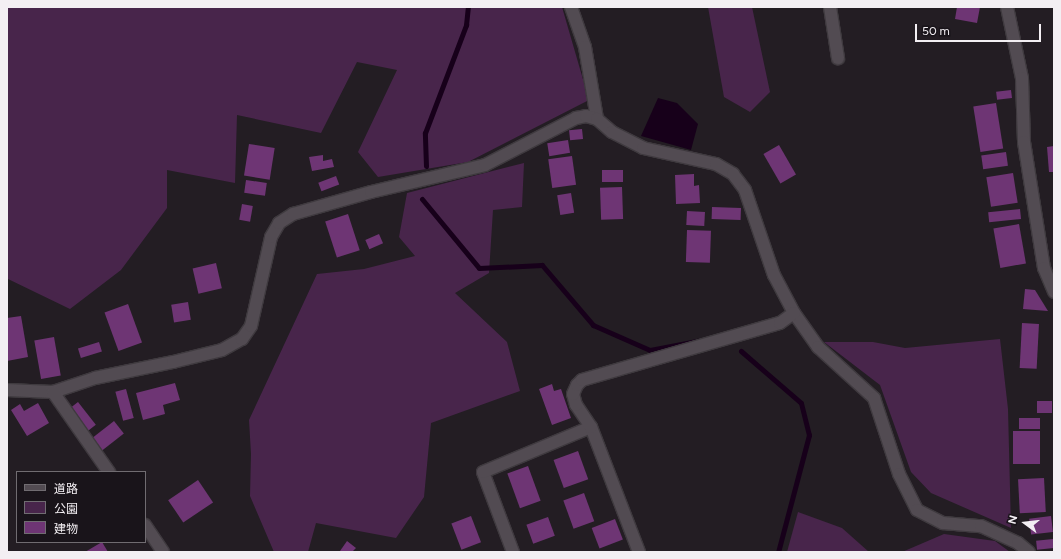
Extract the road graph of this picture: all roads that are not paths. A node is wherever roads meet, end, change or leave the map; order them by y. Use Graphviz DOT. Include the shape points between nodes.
graph roads {
  1 [pos="571,7"];
  2 [pos="830,7"];
  3 [pos="1007,7"];
  4 [pos="838,58"];
  5 [pos="597,119"];
  6 [pos="1054,292"];
  7 [pos="794,313"];
  8 [pos="7,390"];
  9 [pos="53,392"];
  10 [pos="592,427"];
  11 [pos="108,471"];
  12 [pos="146,526"];
  13 [pos="163,552"];
  14 [pos="513,552"];
  15 [pos="640,552"];
  16 [pos="1029,552"];
  1 -- 5 [label="street" via="584,47"];
  2 -- 4 [label="street"];
  3 -- 6 [label="street" via="1022,78 1024,142 1044,268"];
  5 -- 7 [label="street" via="612,132 643,148 716,164 733,174 745,190 774,275"];
  5 -- 9 [label="street" via="586,116 576,118 485,165 371,192 293,214 279,223 271,237 251,326 242,339 222,350 95,378"];
  7 -- 10 [label="street" via="780,323 582,380 576,385 573,394 576,405"];
  7 -- 16 [label="street" via="818,347 874,398 899,474 917,510 943,523 981,526 1018,543"];
  8 -- 9 [label="street"];
  9 -- 11 [label="street"];
  10 -- 14 [label="street" via="483,472"];
  10 -- 15 [label="street"];
  12 -- 13 [label="street"];
}
